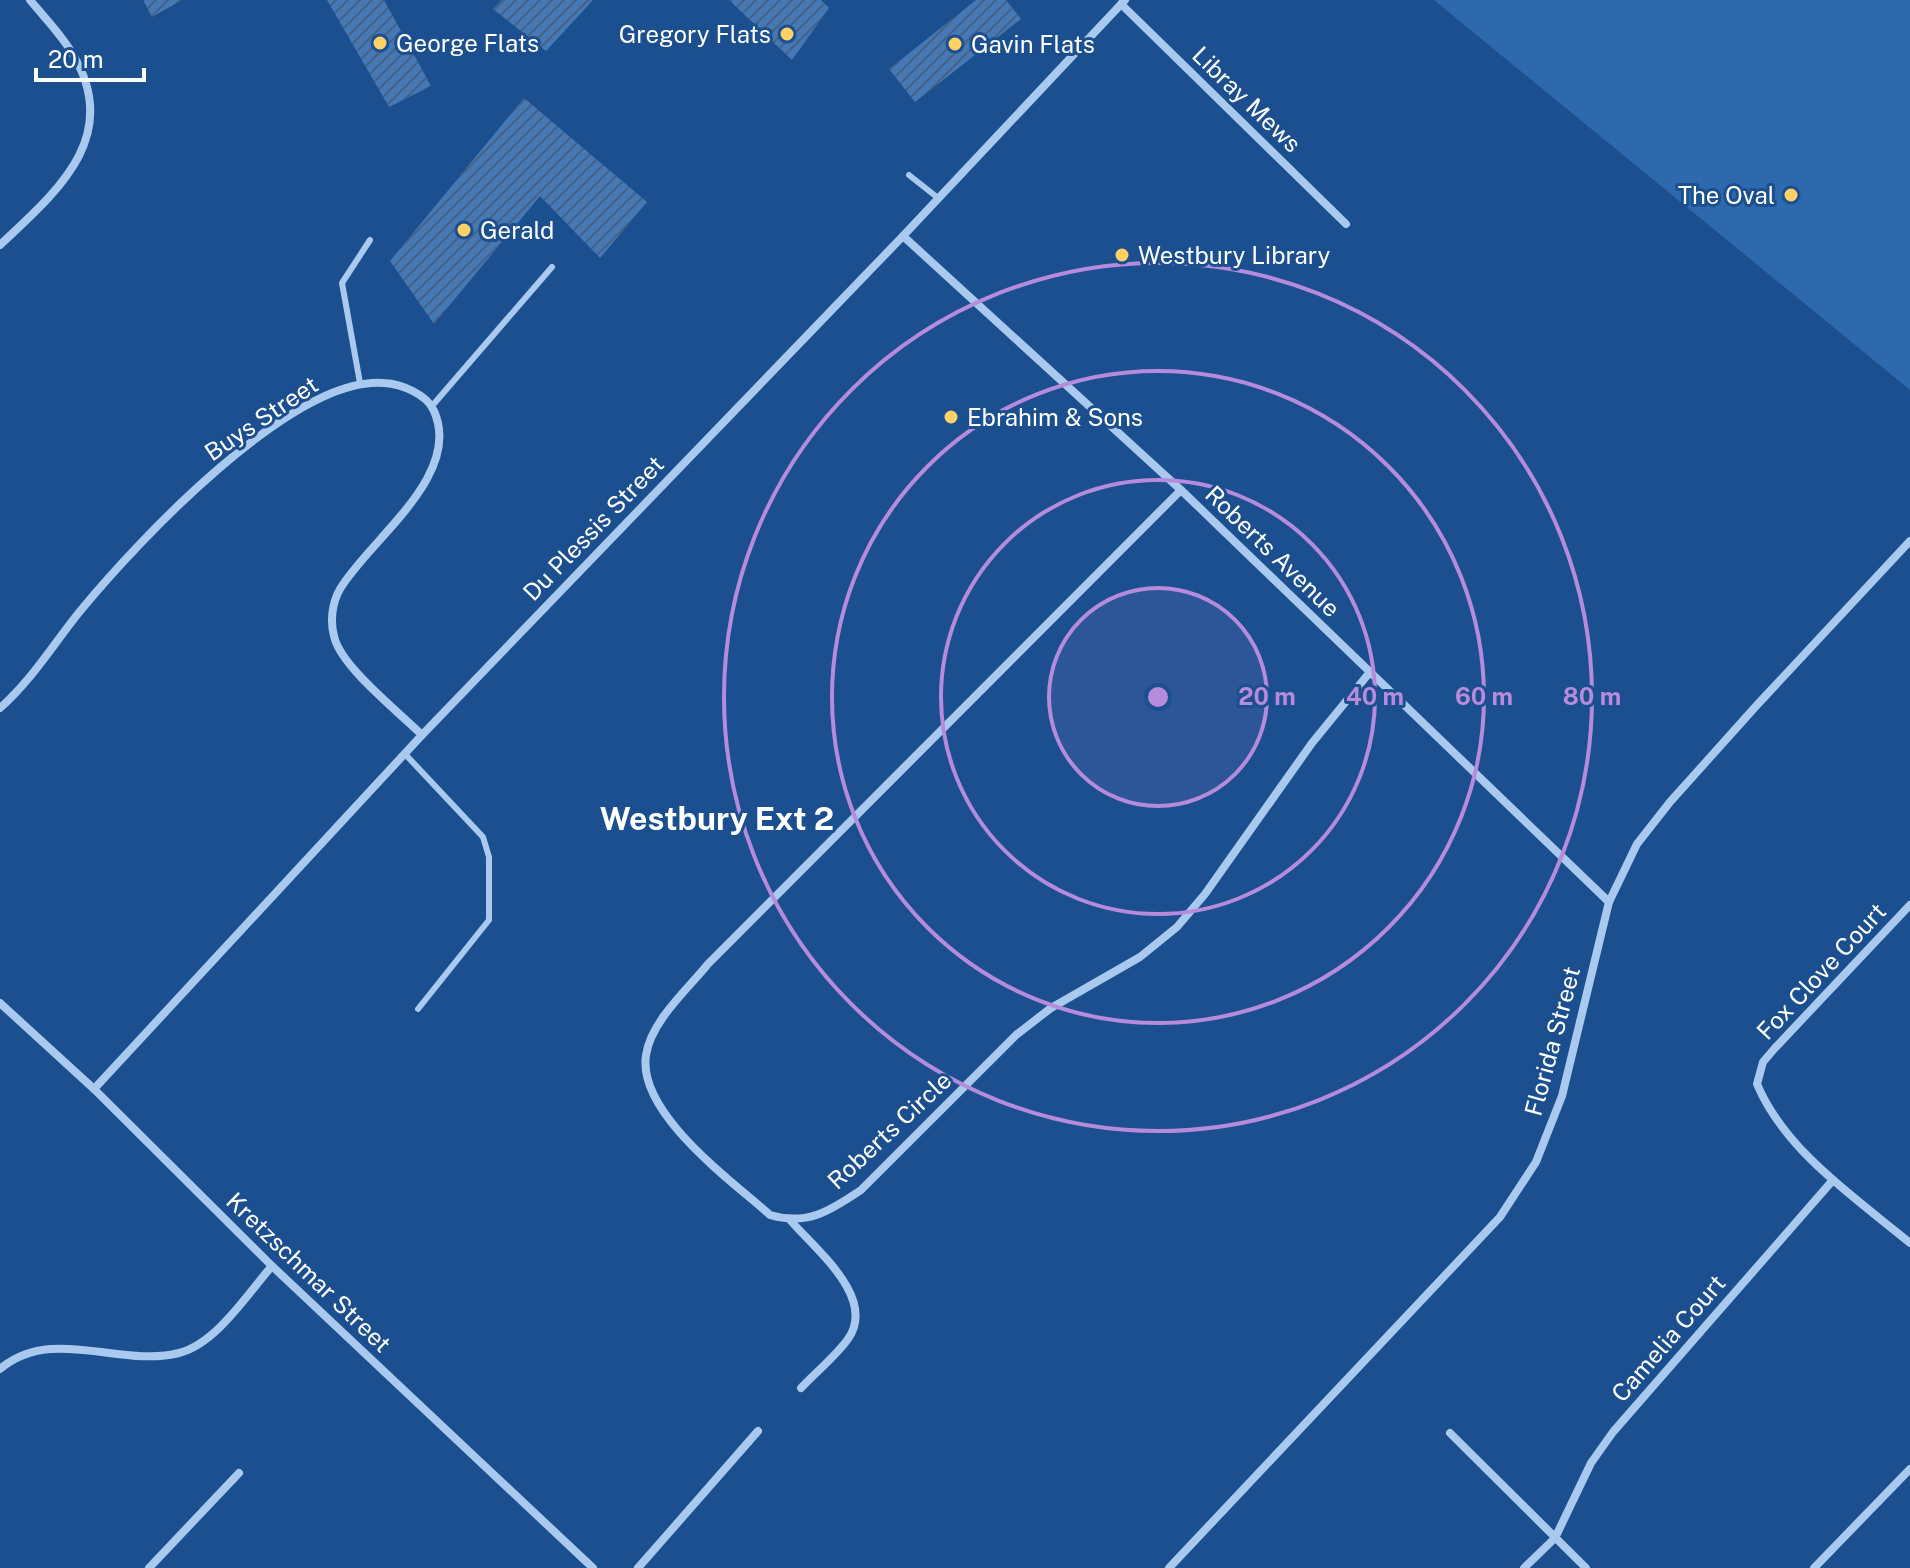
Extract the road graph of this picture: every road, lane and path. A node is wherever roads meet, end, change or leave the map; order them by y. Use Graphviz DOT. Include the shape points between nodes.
graph roads {
  1 [pos="30,0"];
  2 [pos="1123,2"];
  3 [pos="909,175"];
  4 [pos="938,198"];
  5 [pos="1346,224"];
  6 [pos="903,236"];
  7 [pos="370,240"];
  8 [pos="0,245"];
  9 [pos="552,267"];
  10 [pos="360,383"];
  11 [pos="432,406"];
  12 [pos="1181,490"];
  13 [pos="1910,541"];
  14 [pos="1370,672"];
  15 [pos="0,708"];
  16 [pos="422,735"];
  17 [pos="405,754"];
  18 [pos="1609,902"];
  19 [pos="1910,905"];
  20 [pos="0,1003"];
  21 [pos="418,1009"];
  22 [pos="94,1089"];
  23 [pos="1833,1180"];
  24 [pos="791,1221"];
  25 [pos="1910,1243"];
  26 [pos="272,1266"];
  27 [pos="0,1369"];
  28 [pos="801,1388"];
  29 [pos="758,1431"];
  30 [pos="1450,1433"];
  31 [pos="1910,1469"];
  32 [pos="239,1473"];
  33 [pos="1555,1538"];
  34 [pos="149,1568"];
  35 [pos="593,1568"];
  36 [pos="638,1568"];
  37 [pos="1169,1568"];
  38 [pos="1524,1568"];
  39 [pos="1586,1568"];
  40 [pos="1814,1568"];
  1 -- 8 [label="street" via="73,53 89,110 76,166 56,193"];
  2 -- 4 [label="street, Du Plessis Street"];
  2 -- 5 [label="street, Libray Mews"];
  3 -- 4 [label="lane"];
  4 -- 6 [label="street, Du Plessis Street"];
  6 -- 12 [label="street, Roberts Avenue"];
  6 -- 16 [label="street, Du Plessis Street"];
  7 -- 10 [label="lane" via="342,283"];
  9 -- 11 [label="lane"];
  10 -- 11 [label="street, Buys Street" via="386,383 415,392"];
  10 -- 15 [label="street, Buys Street" via="334,391 280,424 181,501 82,608 37,670"];
  11 -- 16 [label="street" via="440,424 432,469 397,521 349,575 337,593 331,619 334,640 347,661"];
  12 -- 14 [label="street, Roberts Avenue"];
  12 -- 24 [label="street" via="708,964 655,1029 646,1054 647,1082 667,1120 770,1215"];
  13 -- 18 [label="street, Florida Street" via="1670,802 1637,844"];
  14 -- 18 [label="street, Roberts Avenue"];
  14 -- 24 [label="street, Roberts Circle" via="1177,927 1140,957 1051,1008 1016,1035 861,1190 833,1209"];
  16 -- 17 [label="street, Du Plessis Street"];
  17 -- 21 [label="lane" via="483,837 489,857 489,920"];
  17 -- 22 [label="street, Du Plessis Street"];
  18 -- 37 [label="street, Florida Street" via="1562,1096 1536,1162 1500,1217"];
  19 -- 23 [label="street, Fox Clove Court" via="1763,1062 1757,1084 1776,1119"];
  20 -- 22 [label="street, Kretzschmar Street"];
  22 -- 26 [label="street, Kretzschmar Street"];
  23 -- 25 [label="street, Fox Clove Court"];
  23 -- 33 [label="street, Camelia Court" via="1613,1432 1591,1463"];
  24 -- 28 [label="street" via="849,1288 857,1312 850,1337"];
  26 -- 27 [label="street" via="203,1340 180,1353 38,1350"];
  26 -- 35 [label="street, Kretzschmar Street"];
  29 -- 36 [label="street"];
  30 -- 33 [label="street"];
  31 -- 40 [label="street"];
  32 -- 34 [label="street"];
  33 -- 38 [label="street"];
  33 -- 39 [label="street"];
}
